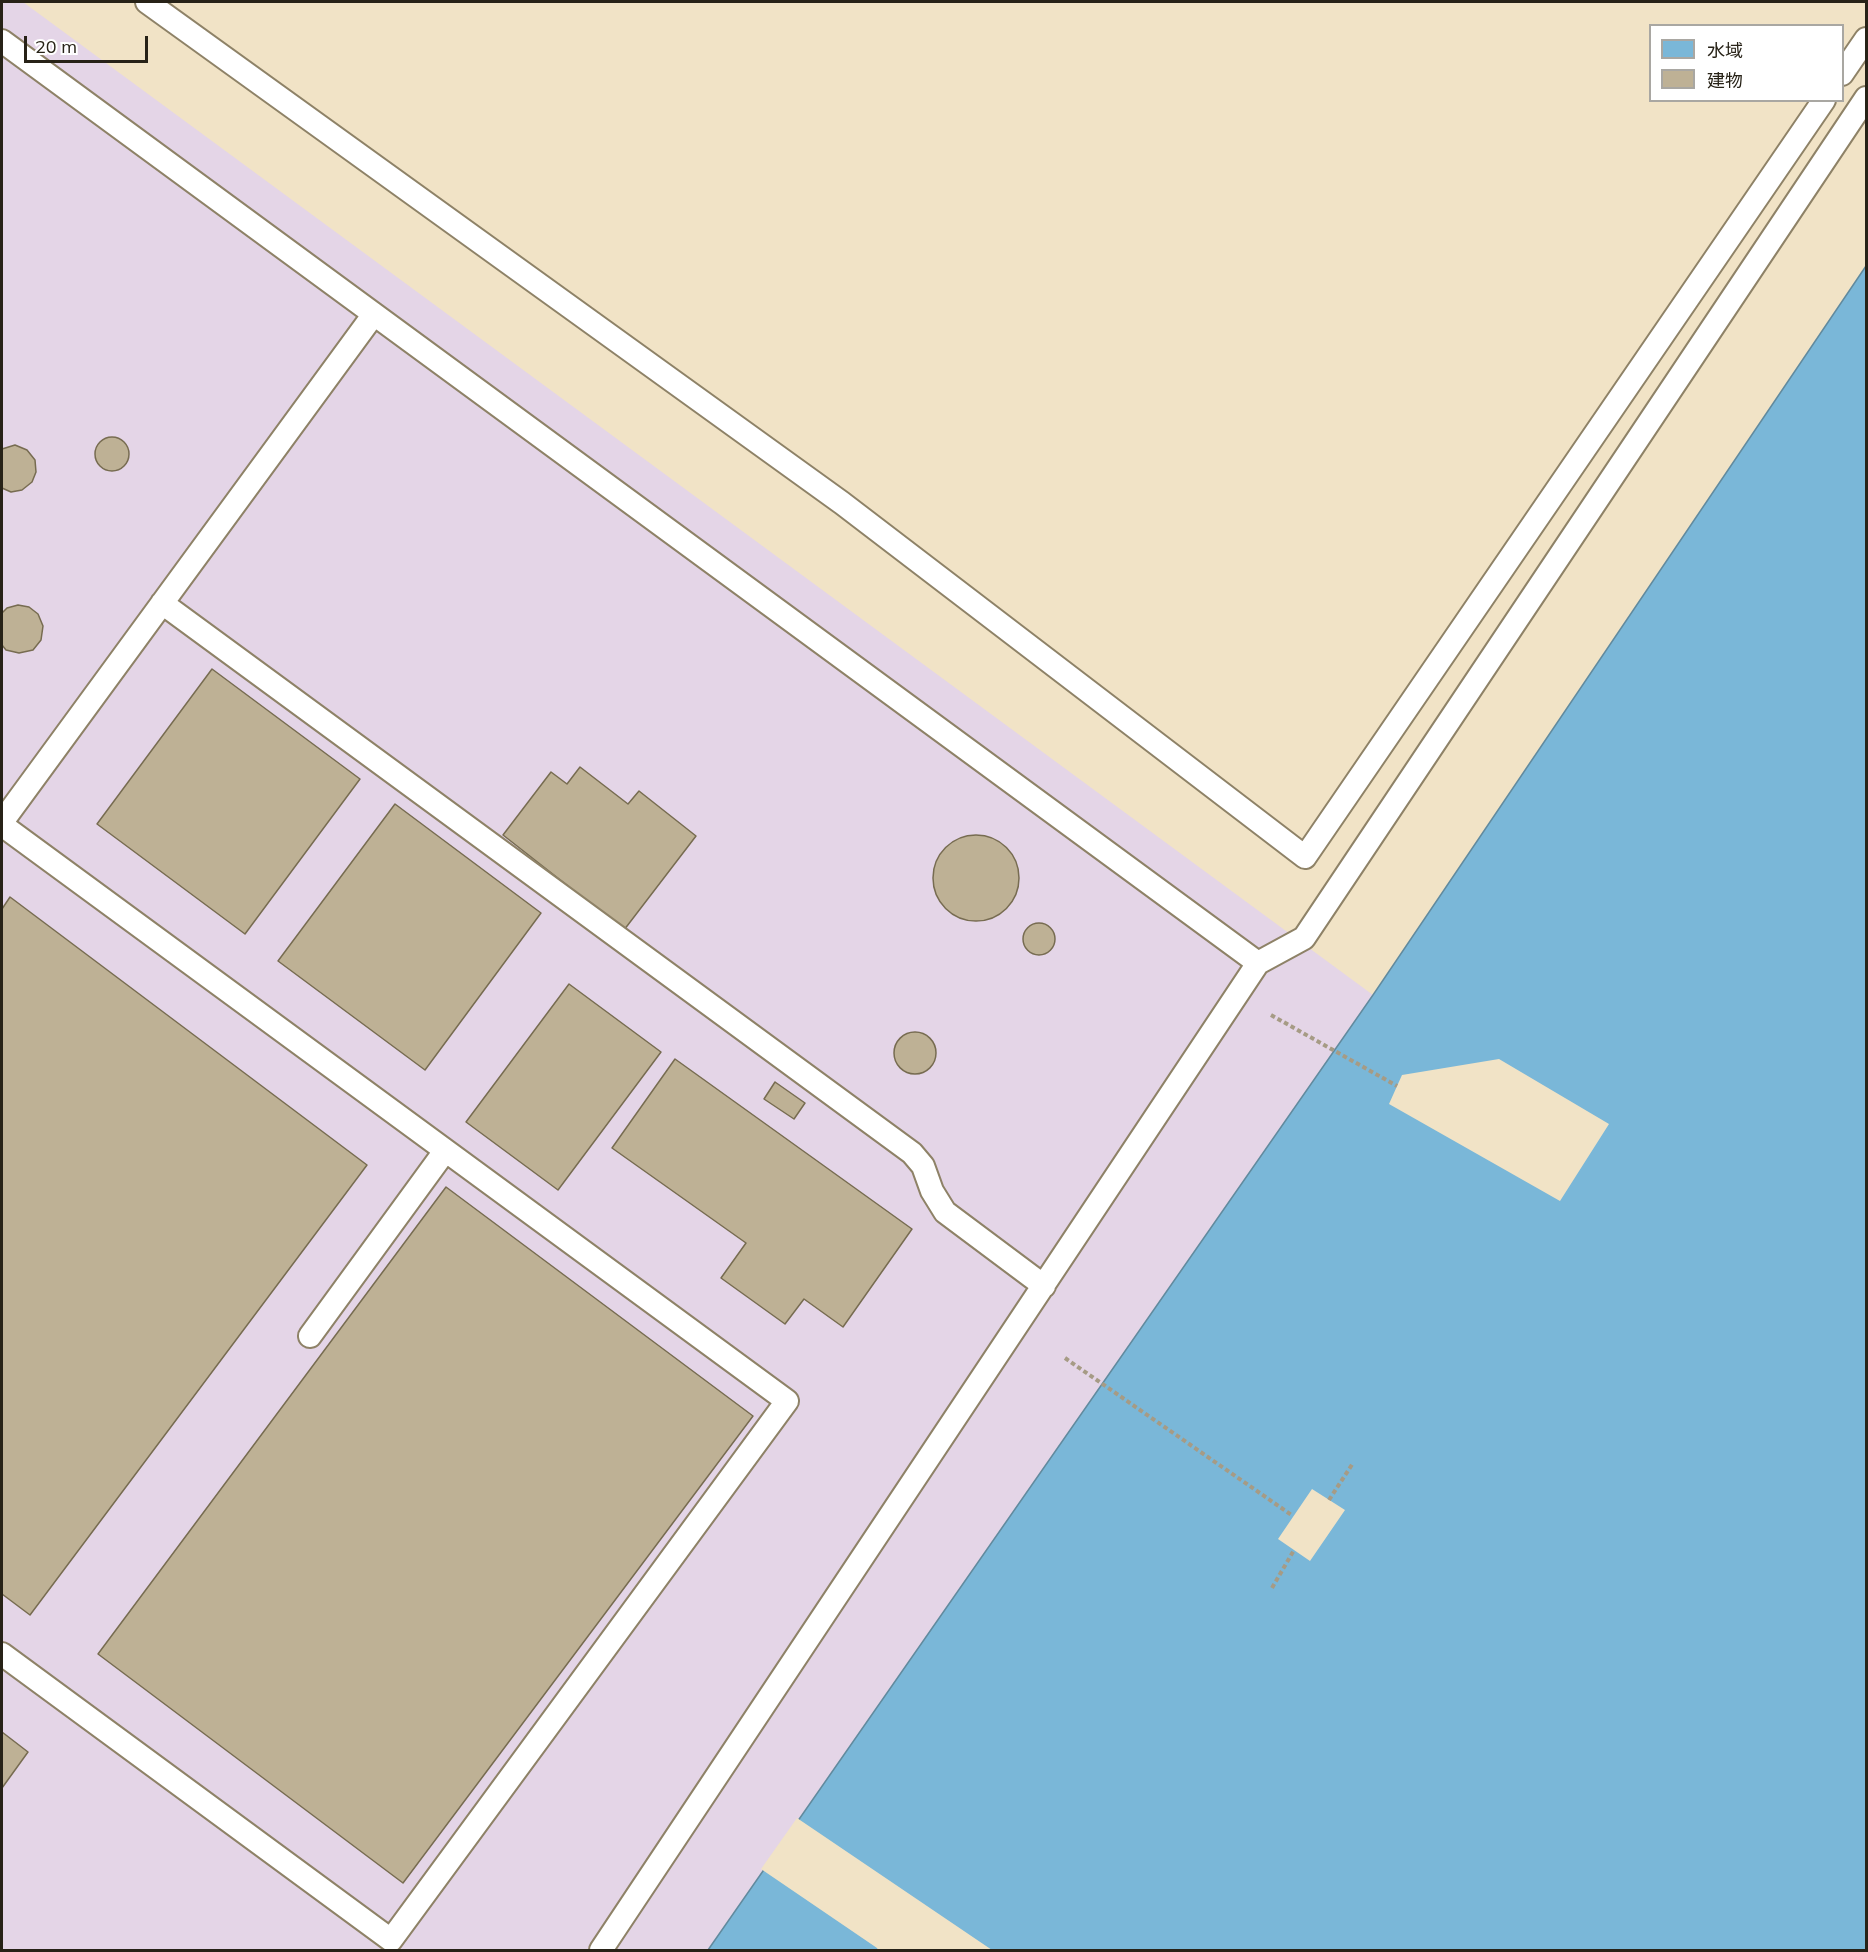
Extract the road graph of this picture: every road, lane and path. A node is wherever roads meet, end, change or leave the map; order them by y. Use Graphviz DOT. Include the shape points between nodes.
graph roads {
  1 [pos="147,2"];
  2 [pos="1866,39"];
  3 [pos="2,41"];
  4 [pos="1844,71"];
  5 [pos="1866,98"];
  6 [pos="1823,102"];
  7 [pos="374,314"];
  8 [pos="162,603"];
  9 [pos="2,823"];
  10 [pos="1258,963"];
  11 [pos="1271,1015"];
  12 [pos="1397,1086"];
  13 [pos="445,1151"];
  14 [pos="1044,1286"];
  15 [pos="310,1335"];
  16 [pos="1065,1358"];
  17 [pos="1353,1463"];
  18 [pos="1329,1500"];
  19 [pos="1293,1516"];
  20 [pos="1294,1550"];
  21 [pos="1272,1588"];
  22 [pos="2,1654"];
  23 [pos="601,1950"];
  1 -- 6 [label="lane" via="842,503 1305,857"];
  2 -- 4 [label="lane"];
  3 -- 7 [label="lane"];
  5 -- 10 [label="lane" via="1304,938"];
  7 -- 8 [label="lane"];
  7 -- 10 [label="lane"];
  8 -- 9 [label="lane"];
  8 -- 14 [label="lane" via="912,1153 923,1166 945,1212"];
  9 -- 13 [label="lane"];
  10 -- 14 [label="lane"];
  11 -- 12 [label="path"];
  13 -- 15 [label="lane"];
  13 -- 22 [label="lane" via="787,1401 391,1940"];
  14 -- 23 [label="lane"];
  16 -- 19 [label="path"];
  17 -- 18 [label="path"];
  20 -- 21 [label="path"];
}
